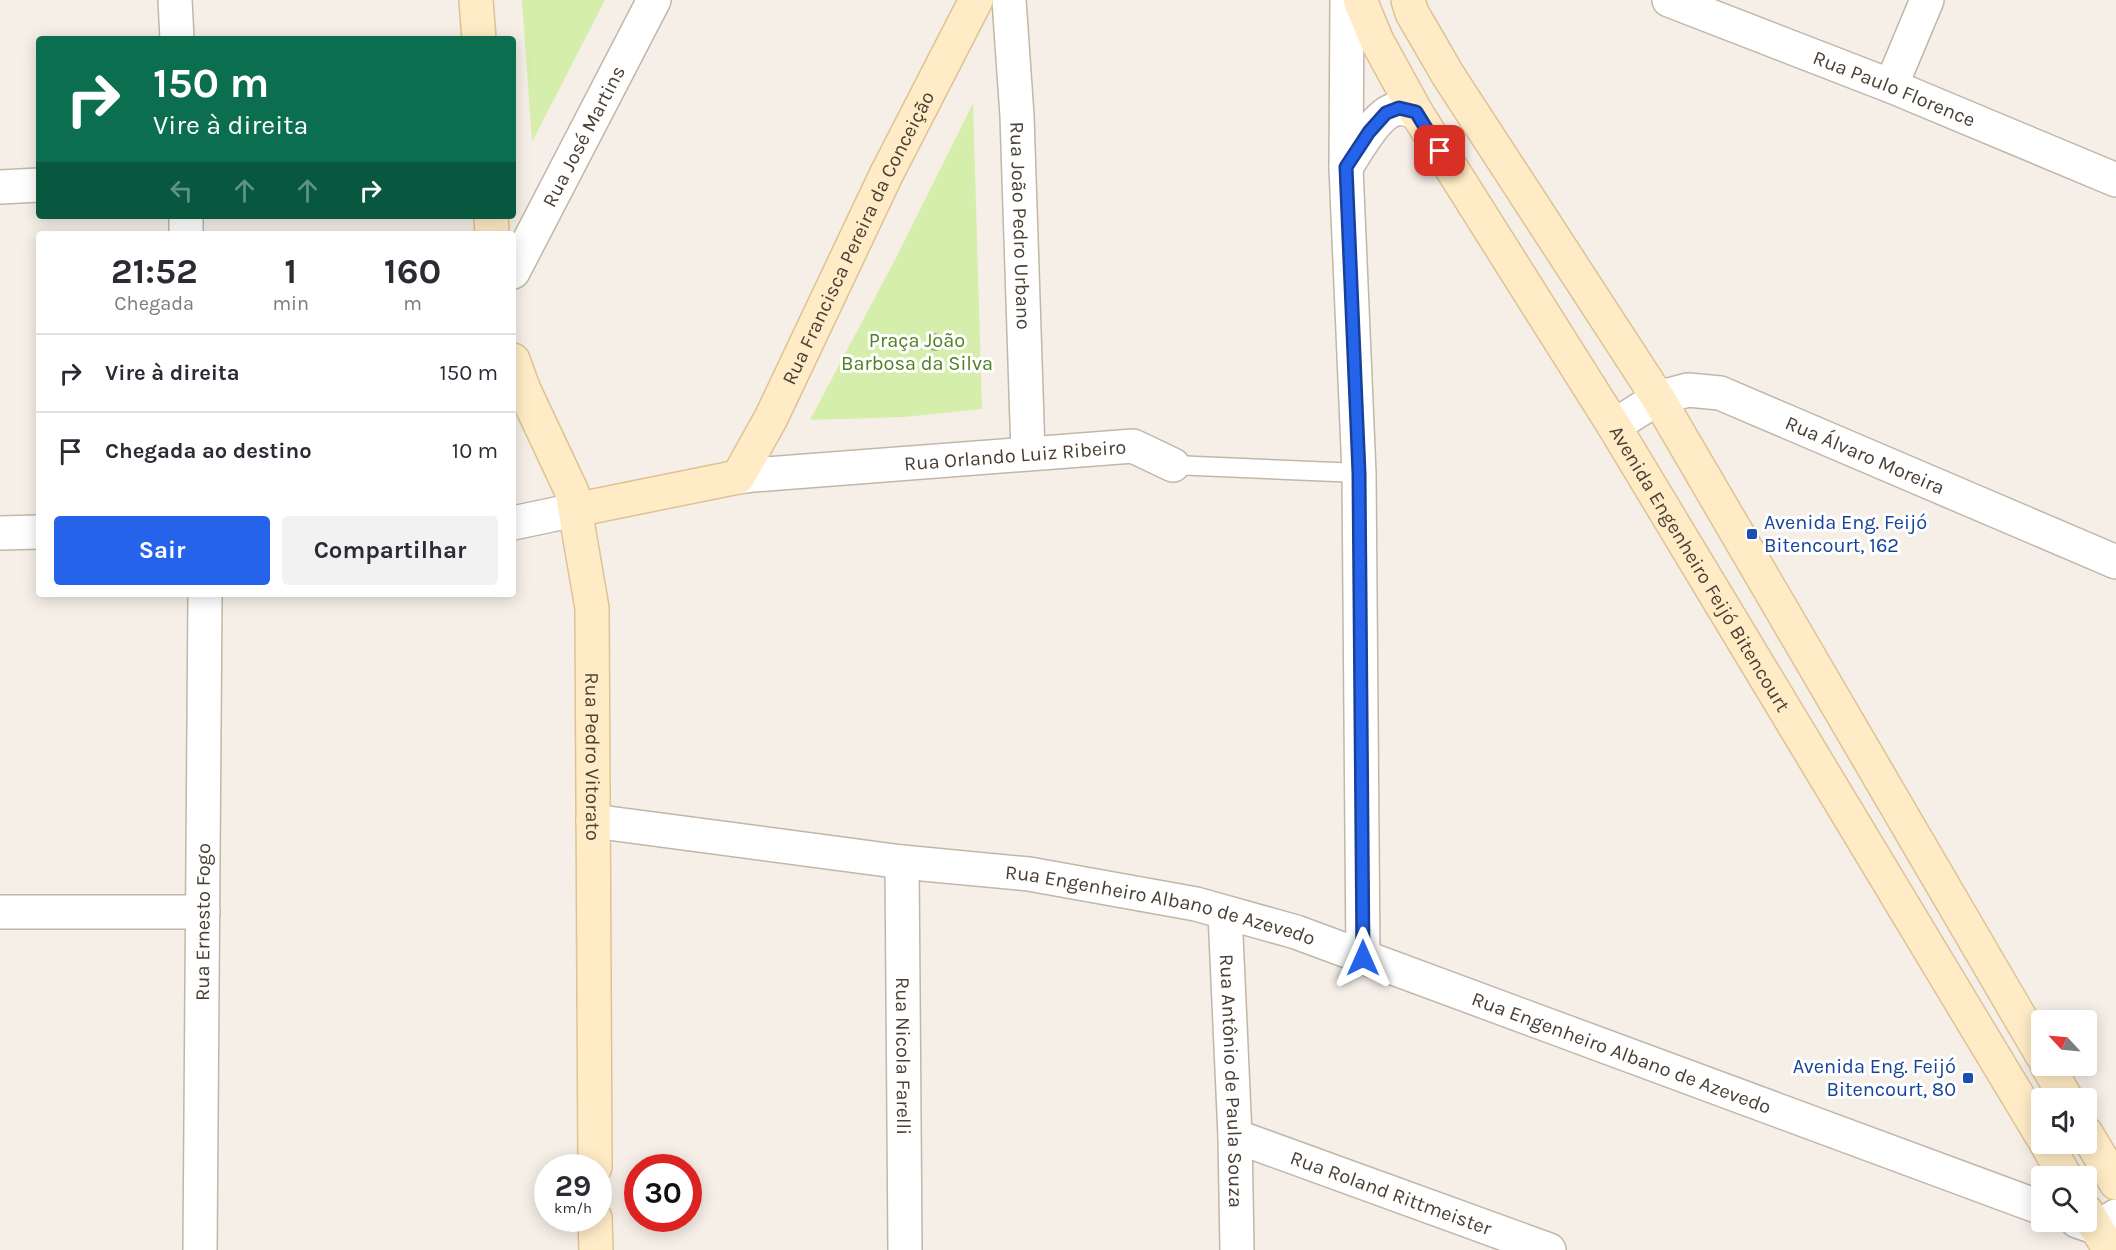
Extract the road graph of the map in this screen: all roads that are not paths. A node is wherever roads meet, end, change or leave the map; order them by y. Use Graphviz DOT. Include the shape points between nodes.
graph roads {
  1 [pos="175,0"];
  2 [pos="476,0"];
  3 [pos="654,0"];
  4 [pos="976,0"];
  5 [pos="1010,0"];
  6 [pos="1347,0"];
  7 [pos="1360,0"];
  8 [pos="1408,0"];
  9 [pos="1669,0"];
  10 [pos="1927,0"];
  11 [pos="177,36"];
  12 [pos="478,36"];
  13 [pos="1891,86"];
  14 [pos="1416,112"];
  15 [pos="1346,167"];
  16 [pos="2116,180"];
  17 [pos="36,185"];
  18 [pos="0,187"];
  19 [pos="516,266"];
  20 [pos="516,368"];
  21 [pos="1658,398"];
  22 [pos="1614,426"];
  23 [pos="1028,453"];
  24 [pos="1173,465"];
  25 [pos="1359,473"];
  26 [pos="738,477"];
  27 [pos="575,510"];
  28 [pos="516,522"];
  29 [pos="36,532"];
  30 [pos="0,533"];
  31 [pos="2116,562"];
  32 [pos="205,597"];
  33 [pos="593,821"];
  34 [pos="902,861"];
  35 [pos="0,912"];
  36 [pos="203,912"];
  37 [pos="1225,913"];
  38 [pos="1363,958"];
  39 [pos="2031,1036"];
  40 [pos="2031,1118"];
  41 [pos="1235,1136"];
  42 [pos="2097,1151"];
  43 [pos="595,1154"];
  44 [pos="2116,1183"];
  45 [pos="2031,1204"];
  46 [pos="595,1232"];
  47 [pos="200,1250"];
  48 [pos="596,1250"];
  49 [pos="905,1250"];
  50 [pos="1237,1250"];
  51 [pos="1549,1250"];
  1 -- 11 [label="street"];
  2 -- 12 [label="main road"];
  3 -- 19 [label="street, Rua José Martins"];
  4 -- 26 [label="main road, Rua Francisca Pereira da Conceição" via="886,175 771,418"];
  5 -- 23 [label="street, Rua João Pedro Urbano"];
  6 -- 15 [label="street"];
  7 -- 14 [label="main road, Avenida Engenheiro Feijó Bitencourt"];
  8 -- 21 [label="main road" via="1448,75"];
  9 -- 13 [label="street, Rua Paulo Florence"];
  10 -- 13 [label="street"];
  13 -- 16 [label="street, Rua Paulo Florence"];
  14 -- 15 [label="street" via="1399,108 1386,113"];
  14 -- 22 [label="main road, Avenida Engenheiro Feijó Bitencourt"];
  15 -- 25 [label="street"];
  17 -- 18 [label="street"];
  20 -- 27 [label="main road, Rua Pedro Vitorato" via="572,492"];
  21 -- 22 [label="street, Rua Álvaro Moreira"];
  21 -- 31 [label="street, Rua Álvaro Moreira" via="1688,390 1720,393"];
  21 -- 39 [label="main road"];
  22 -- 40 [label="main road, Avenida Engenheiro Feijó Bitencourt"];
  23 -- 24 [label="street, Rua Orlando Luiz Ribeiro" via="1133,447"];
  23 -- 26 [label="street, Rua Orlando Luiz Ribeiro"];
  24 -- 25 [label="lane, Rua Orlando Luiz Ribeiro"];
  25 -- 38 [label="street"];
  26 -- 27 [label="main road"];
  27 -- 28 [label="street"];
  27 -- 33 [label="main road, Rua Pedro Vitorato" via="592,608"];
  29 -- 30 [label="street"];
  32 -- 36 [label="street, Rua Ernesto Fogo"];
  33 -- 34 [label="street, Rua Engenheiro Albano de Azevedo"];
  33 -- 43 [label="main road, Rua Pedro Vitorato"];
  34 -- 37 [label="street, Rua Engenheiro Albano de Azevedo" via="1029,874 1196,904"];
  34 -- 49 [label="street, Rua Nicola Farelli"];
  35 -- 36 [label="street"];
  36 -- 47 [label="street, Rua Ernesto Fogo"];
  37 -- 38 [label="street, Rua Engenheiro Albano de Azevedo" via="1296,932"];
  37 -- 41 [label="street, Rua Antônio de Paula Souza"];
  38 -- 45 [label="street, Rua Engenheiro Albano de Azevedo"];
  41 -- 50 [label="street, Rua Antônio de Paula Souza"];
  41 -- 51 [label="street, Rua Roland Rittmeister"];
  42 -- 44 [label="main road"];
  46 -- 48 [label="main road"];
}
